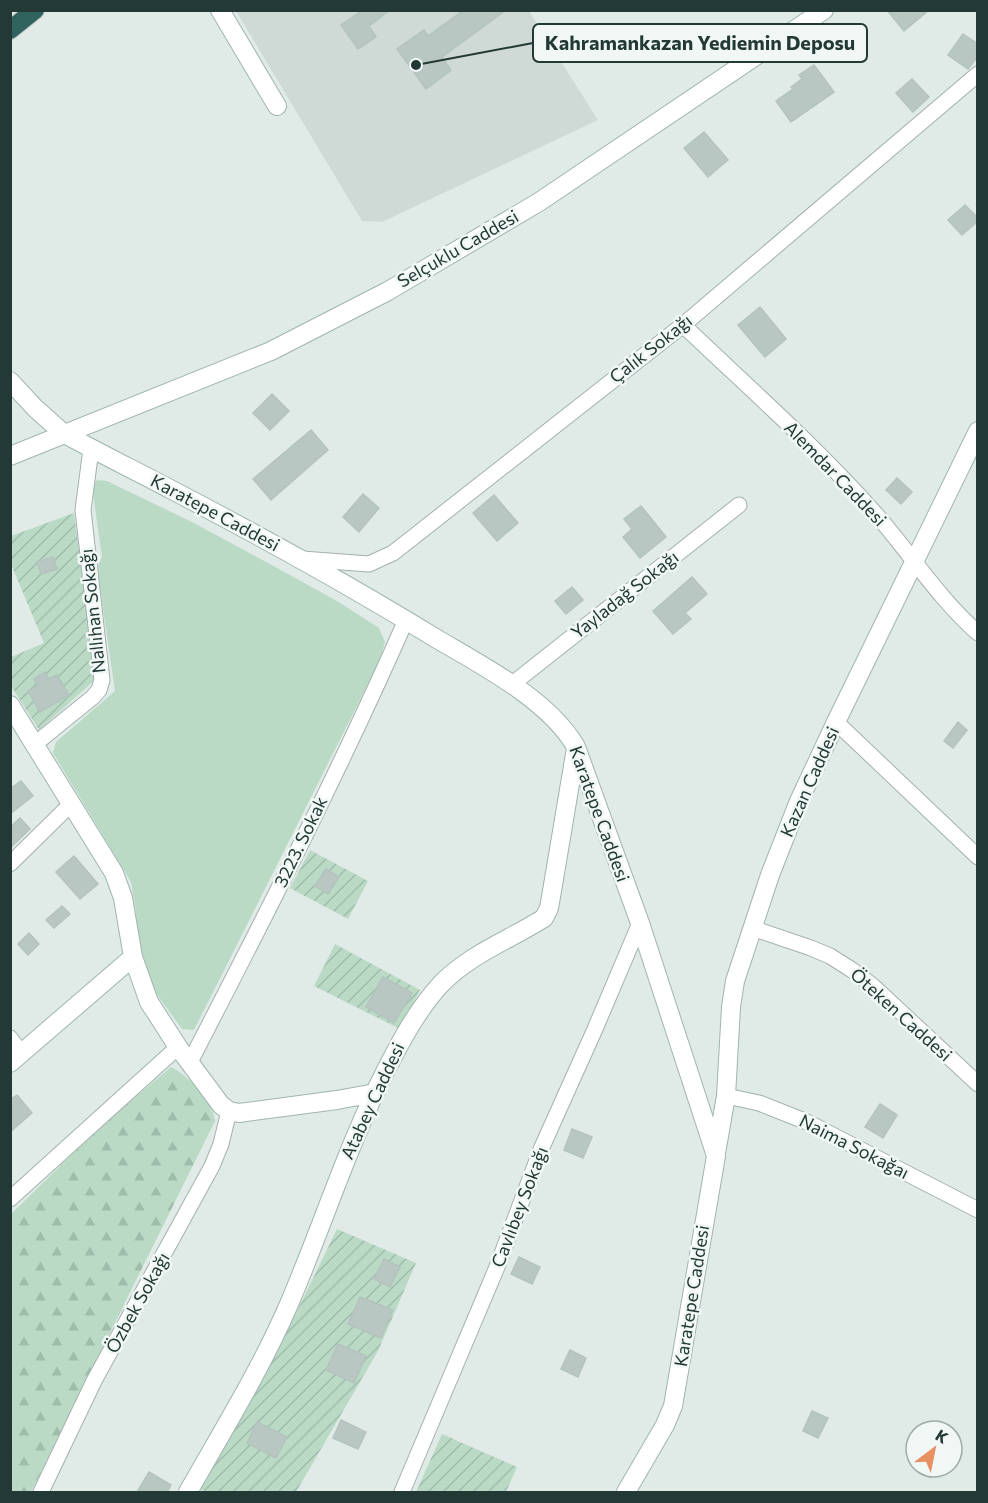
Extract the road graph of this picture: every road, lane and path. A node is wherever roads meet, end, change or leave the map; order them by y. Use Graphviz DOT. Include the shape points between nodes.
graph roads {
  1 [pos="35,10"];
  2 [pos="220,10"];
  3 [pos="824,10"];
  4 [pos="10,30"];
  5 [pos="978,74"];
  6 [pos="277,106"];
  7 [pos="683,325"];
  8 [pos="10,381"];
  9 [pos="978,430"];
  10 [pos="63,433"];
  11 [pos="91,449"];
  12 [pos="10,456"];
  13 [pos="739,505"];
  14 [pos="299,559"];
  15 [pos="914,560"];
  16 [pos="406,620"];
  17 [pos="978,633"];
  18 [pos="511,685"];
  19 [pos="10,705"];
  20 [pos="836,722"];
  21 [pos="35,744"];
  22 [pos="576,747"];
  23 [pos="72,803"];
  24 [pos="978,857"];
  25 [pos="10,864"];
  26 [pos="640,923"];
  27 [pos="753,928"];
  28 [pos="133,957"];
  29 [pos="178,1047"];
  30 [pos="14,1051"];
  31 [pos="190,1062"];
  32 [pos="978,1084"];
  33 [pos="375,1093"];
  34 [pos="726,1096"];
  35 [pos="229,1111"];
  36 [pos="716,1156"];
  37 [pos="10,1199"];
  38 [pos="978,1210"];
  39 [pos="41,1492"];
  40 [pos="188,1492"];
  41 [pos="402,1492"];
  42 [pos="626,1492"];
  1 -- 4 [label="highway"];
  2 -- 6 [label="street"];
  3 -- 10 [label="street, Selçuklu Caddesi" via="539,202 388,291 271,351"];
  5 -- 7 [label="street, Çalık Sokağı"];
  7 -- 14 [label="street, Çalık Sokağı" via="393,554 369,564"];
  7 -- 15 [label="street, Alemdar Caddesi" via="841,478"];
  8 -- 10 [label="street, Karatepe Caddesi"];
  9 -- 15 [label="street, Kazan Caddesi"];
  10 -- 11 [label="street, Karatepe Caddesi"];
  10 -- 12 [label="street, Selçuklu Caddesi"];
  11 -- 14 [label="street, Karatepe Caddesi"];
  11 -- 21 [label="street, Nallıhan Sokağı" via="83,510 102,680 93,697"];
  13 -- 18 [label="street, Yayladağ Sokağı"];
  14 -- 16 [label="street, Karatepe Caddesi"];
  15 -- 17 [label="street, Alemdar Caddesi" via="939,595"];
  15 -- 20 [label="street, Kazan Caddesi"];
  16 -- 18 [label="street, Karatepe Caddesi"];
  16 -- 31 [label="street, 3223. Sokak" via="342,759"];
  18 -- 22 [label="street, Karatepe Caddesi" via="557,722"];
  19 -- 21 [label="street"];
  20 -- 24 [label="street"];
  20 -- 27 [label="street, Kazan Caddesi" via="800,801"];
  21 -- 23 [label="street"];
  22 -- 26 [label="street, Karatepe Caddesi"];
  22 -- 33 [label="street, Atabey Caddesi" via="549,908 544,918 482,952 441,984 410,1026"];
  23 -- 25 [label="street"];
  23 -- 28 [label="street" via="114,873 123,897"];
  26 -- 36 [label="street, Karatepe Caddesi"];
  26 -- 41 [label="street, Cavlıbey Sokağı" via="542,1147 497,1267"];
  27 -- 32 [label="street, Öteken Caddesi" via="830,956 852,970"];
  27 -- 34 [label="street, Kazan Caddesi" via="735,981"];
  28 -- 29 [label="street" via="149,1002"];
  28 -- 30 [label="street"];
  29 -- 31 [label="street"];
  29 -- 37 [label="street"];
  31 -- 35 [label="street"];
  33 -- 35 [label="street" via="239,1113"];
  33 -- 40 [label="street, Atabey Caddesi" via="289,1304"];
  34 -- 36 [label="street, Kazan Caddesi"];
  34 -- 38 [label="street, Naima Sokağaı" via="798,1118"];
  35 -- 39 [label="street, Özbek Sokağı" via="212,1166 94,1381"];
  36 -- 42 [label="street, Karatepe Caddesi" via="673,1406"];
}
